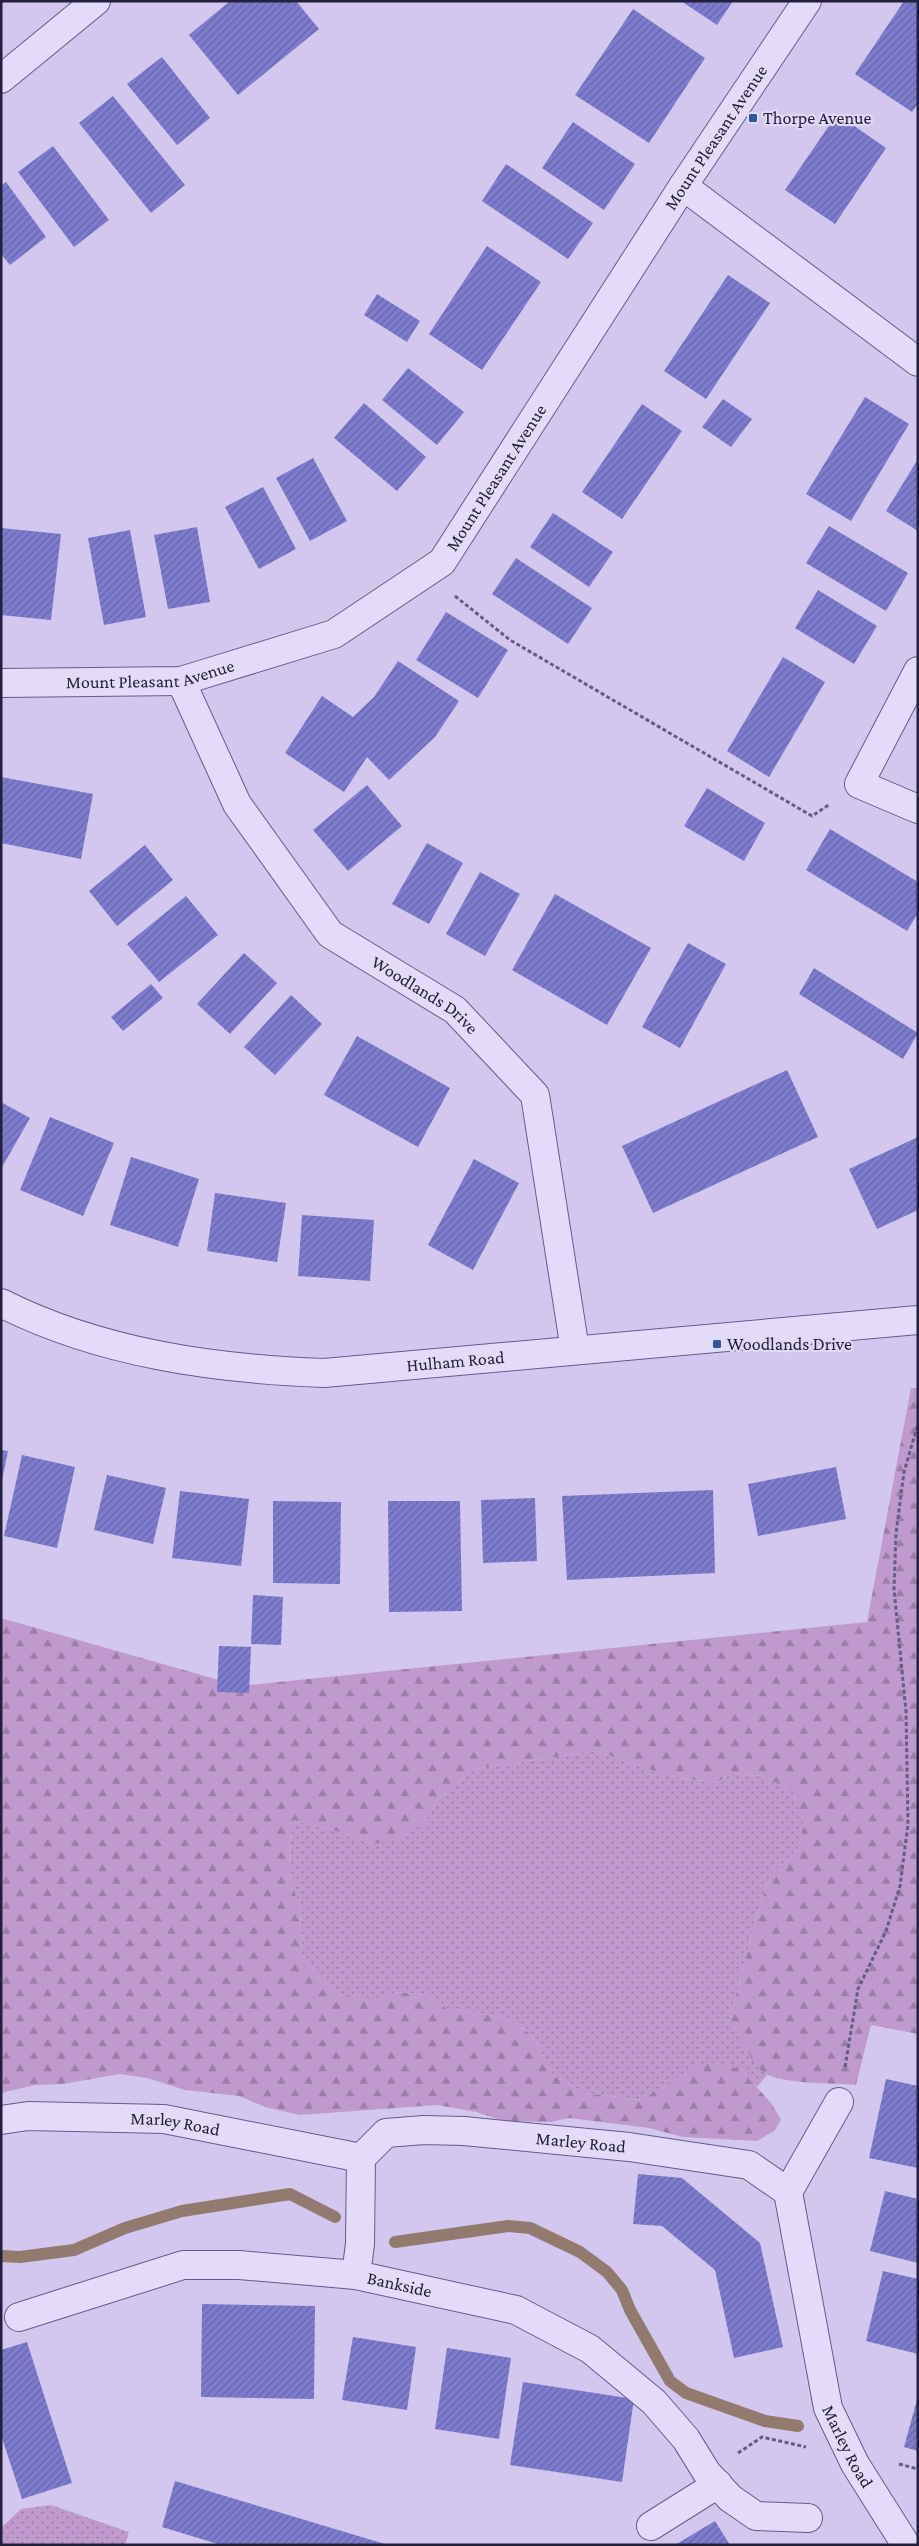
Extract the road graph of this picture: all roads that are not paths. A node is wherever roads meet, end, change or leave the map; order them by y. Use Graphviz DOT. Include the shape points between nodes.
graph roads {
  1 [pos="96,1"];
  2 [pos="807,1"];
  3 [pos="1,78"];
  4 [pos="683,186"];
  5 [pos="918,362"];
  6 [pos="918,670"];
  7 [pos="181,681"];
  8 [pos="1,683"];
  9 [pos="918,809"];
  10 [pos="1,1303"];
  11 [pos="918,1320"];
  12 [pos="575,1350"];
  13 [pos="840,2102"];
  14 [pos="1,2120"];
  15 [pos="361,2158"];
  16 [pos="788,2192"];
  17 [pos="356,2275"];
  18 [pos="19,2317"];
  19 [pos="718,2484"];
  20 [pos="808,2518"];
  21 [pos="651,2526"];
  22 [pos="906,2545"];
  1 -- 3 [label="street"];
  2 -- 4 [label="street, Mount Pleasant Avenue"];
  4 -- 5 [label="street"];
  4 -- 7 [label="street, Mount Pleasant Avenue" via="442,562 334,634"];
  6 -- 9 [label="street" via="859,784"];
  7 -- 8 [label="street, Mount Pleasant Avenue"];
  7 -- 12 [label="street, Woodlands Drive" via="237,804 330,934 455,1010 535,1095"];
  10 -- 12 [label="street, Hulham Road" via="36,1321 142,1353 272,1371 324,1373"];
  11 -- 12 [label="street, Hulham Road"];
  13 -- 16 [label="street"];
  14 -- 15 [label="street, Marley Road" via="28,2116 164,2118"];
  15 -- 16 [label="street, Marley Road" via="386,2132 464,2131 629,2147 749,2165"];
  15 -- 17 [label="street" via="360,2244"];
  16 -- 22 [label="street, Marley Road" via="828,2408 855,2464"];
  17 -- 18 [label="street, Bankside" via="239,2265 182,2265"];
  17 -- 19 [label="street, Bankside" via="516,2310 590,2349 654,2402"];
  19 -- 20 [label="street, Bankside" via="730,2498 756,2516"];
  19 -- 21 [label="street"];
}
